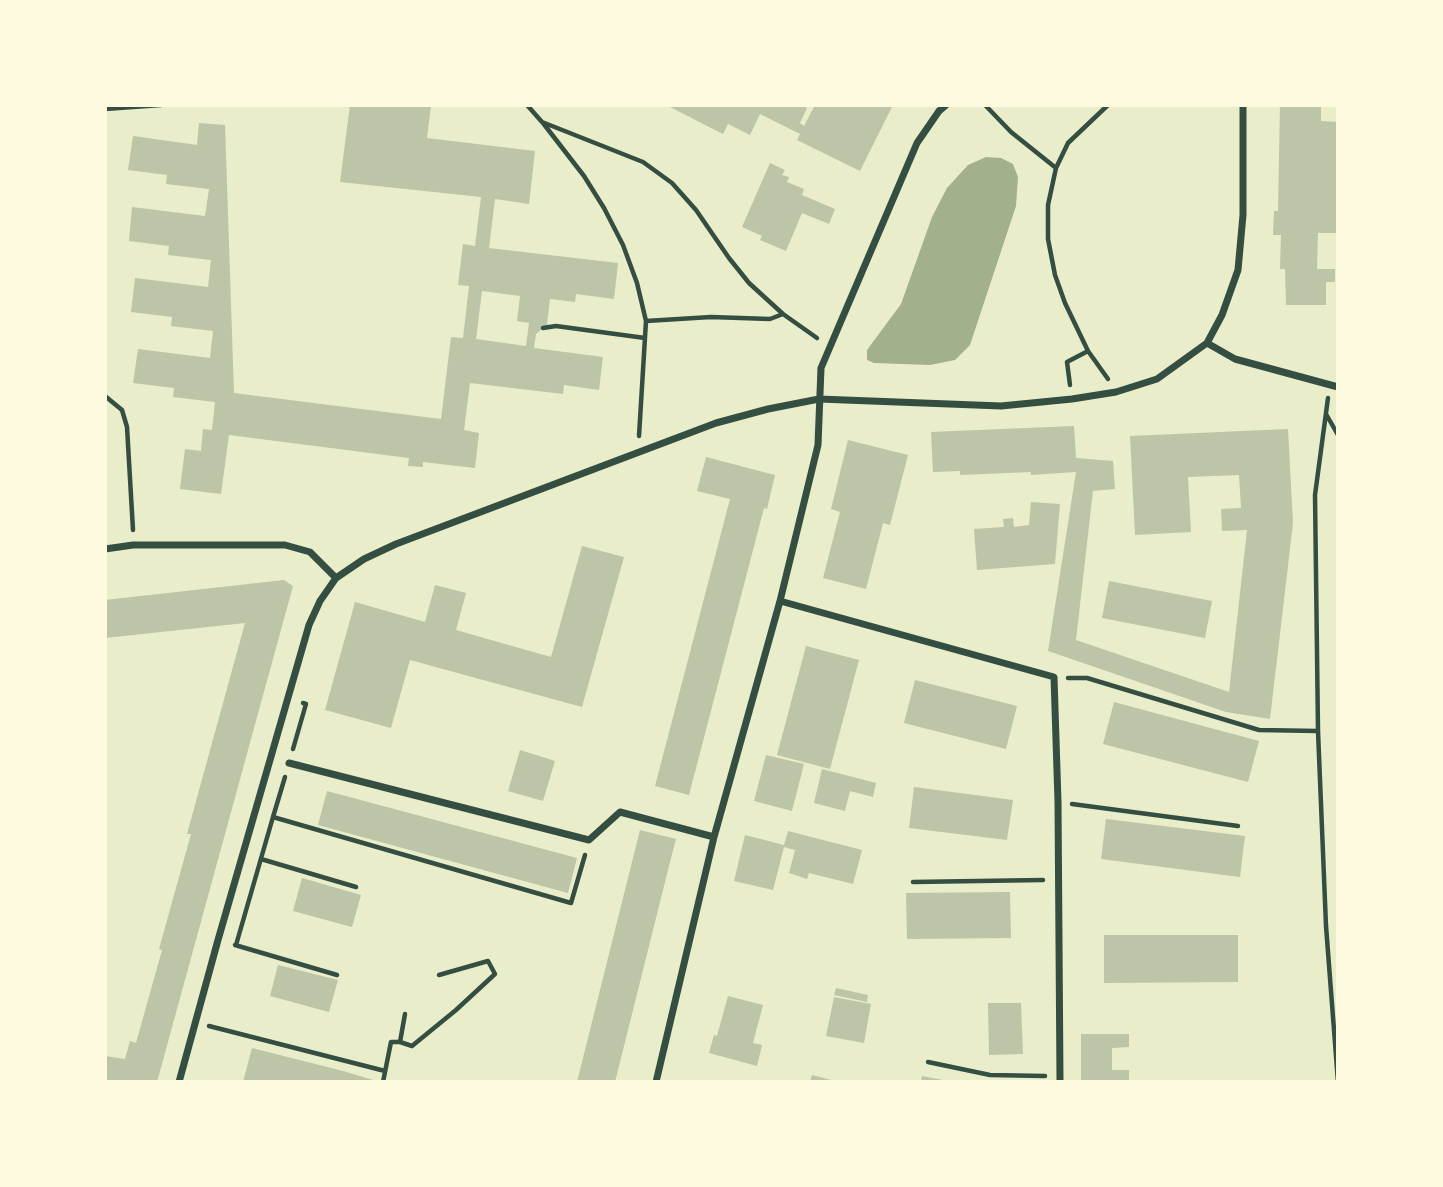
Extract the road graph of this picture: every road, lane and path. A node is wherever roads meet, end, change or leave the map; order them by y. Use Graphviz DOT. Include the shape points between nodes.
graph roads {
  1 [pos="161,105"];
  2 [pos="527,105"];
  3 [pos="946,105"];
  4 [pos="985,105"];
  5 [pos="1115,105"];
  6 [pos="1243,105"];
  7 [pos="1108,107"];
  8 [pos="105,109"];
  9 [pos="542,122"];
  10 [pos="1056,168"];
  11 [pos="783,314"];
  12 [pos="646,321"];
  13 [pos="542,328"];
  14 [pos="645,338"];
  15 [pos="1207,343"];
  16 [pos="829,346"];
  17 [pos="1088,351"];
  18 [pos="1334,386"];
  19 [pos="1116,392"];
  20 [pos="105,396"];
  21 [pos="819,398"];
  22 [pos="1072,399"];
  23 [pos="1325,413"];
  24 [pos="1338,435"];
  25 [pos="638,452"];
  26 [pos="134,545"];
  27 [pos="105,549"];
  28 [pos="336,578"];
  29 [pos="780,601"];
  30 [pos="1054,677"];
  31 [pos="306,704"];
  32 [pos="1318,731"];
  33 [pos="289,763"];
  34 [pos="1058,802"];
  35 [pos="273,817"];
  36 [pos="1238,826"];
  37 [pos="715,837"];
  38 [pos="589,840"];
  39 [pos="261,859"];
  40 [pos="1058,879"];
  41 [pos="913,881"];
  42 [pos="356,887"];
  43 [pos="337,975"];
  44 [pos="439,975"];
  45 [pos="405,1014"];
  46 [pos="195,1023"];
  47 [pos="400,1042"];
  48 [pos="928,1062"];
  49 [pos="385,1071"];
  50 [pos="1060,1079"];
  51 [pos="179,1082"];
  52 [pos="383,1082"];
  53 [pos="656,1082"];
  54 [pos="1338,1082"];
  1 -- 8 [label="path"];
  2 -- 9 [label="path"];
  3 -- 16 [label="street" via="917,143"];
  4 -- 10 [label="path"];
  5 -- 7 [label="path"];
  6 -- 15 [label="street" via="1238,270"];
  7 -- 10 [label="path" via="1068,144"];
  9 -- 11 [label="path" via="643,162 672,183 749,283"];
  9 -- 12 [label="path" via="604,208 623,245"];
  10 -- 17 [label="path" via="1048,205 1048,239 1055,275"];
  11 -- 12 [label="path" via="770,319"];
  11 -- 16 [label="path"];
  12 -- 14 [label="path"];
  13 -- 14 [label="path"];
  14 -- 25 [label="path"];
  15 -- 18 [label="street" via="1235,359"];
  15 -- 19 [label="street" via="1157,379"];
  16 -- 21 [label="street" via="821,368"];
  17 -- 19 [label="path"];
  17 -- 22 [label="path" via="1067,362"];
  18 -- 23 [label="path"];
  19 -- 22 [label="street"];
  20 -- 26 [label="path" via="122,410 127,427"];
  21 -- 22 [label="street" via="1002,406"];
  21 -- 25 [label="street" via="716,423"];
  21 -- 29 [label="street" via="818,445"];
  23 -- 24 [label="path"];
  23 -- 32 [label="path" via="1315,495"];
  25 -- 28 [label="street" via="396,544"];
  26 -- 27 [label="street"];
  26 -- 28 [label="street" via="285,545 310,552"];
  28 -- 46 [label="street" via="309,625"];
  29 -- 30 [label="street"];
  29 -- 37 [label="street"];
  30 -- 32 [label="path" via="1087,678 1259,730"];
  30 -- 34 [label="street"];
  31 -- 33 [label="path"];
  32 -- 54 [label="path"];
  33 -- 35 [label="path"];
  33 -- 38 [label="street"];
  34 -- 36 [label="path"];
  34 -- 40 [label="street"];
  35 -- 38 [label="path" via="570,903"];
  35 -- 39 [label="path"];
  37 -- 38 [label="street" via="620,812"];
  37 -- 53 [label="street"];
  39 -- 42 [label="path"];
  39 -- 43 [label="path" via="236,945"];
  40 -- 41 [label="path"];
  40 -- 50 [label="street"];
  44 -- 47 [label="path" via="488,961 495,974 412,1046"];
  45 -- 47 [label="path"];
  46 -- 49 [label="path"];
  46 -- 51 [label="street"];
  47 -- 49 [label="path" via="391,1042"];
  48 -- 50 [label="path" via="990,1075"];
  49 -- 52 [label="path"];
}
